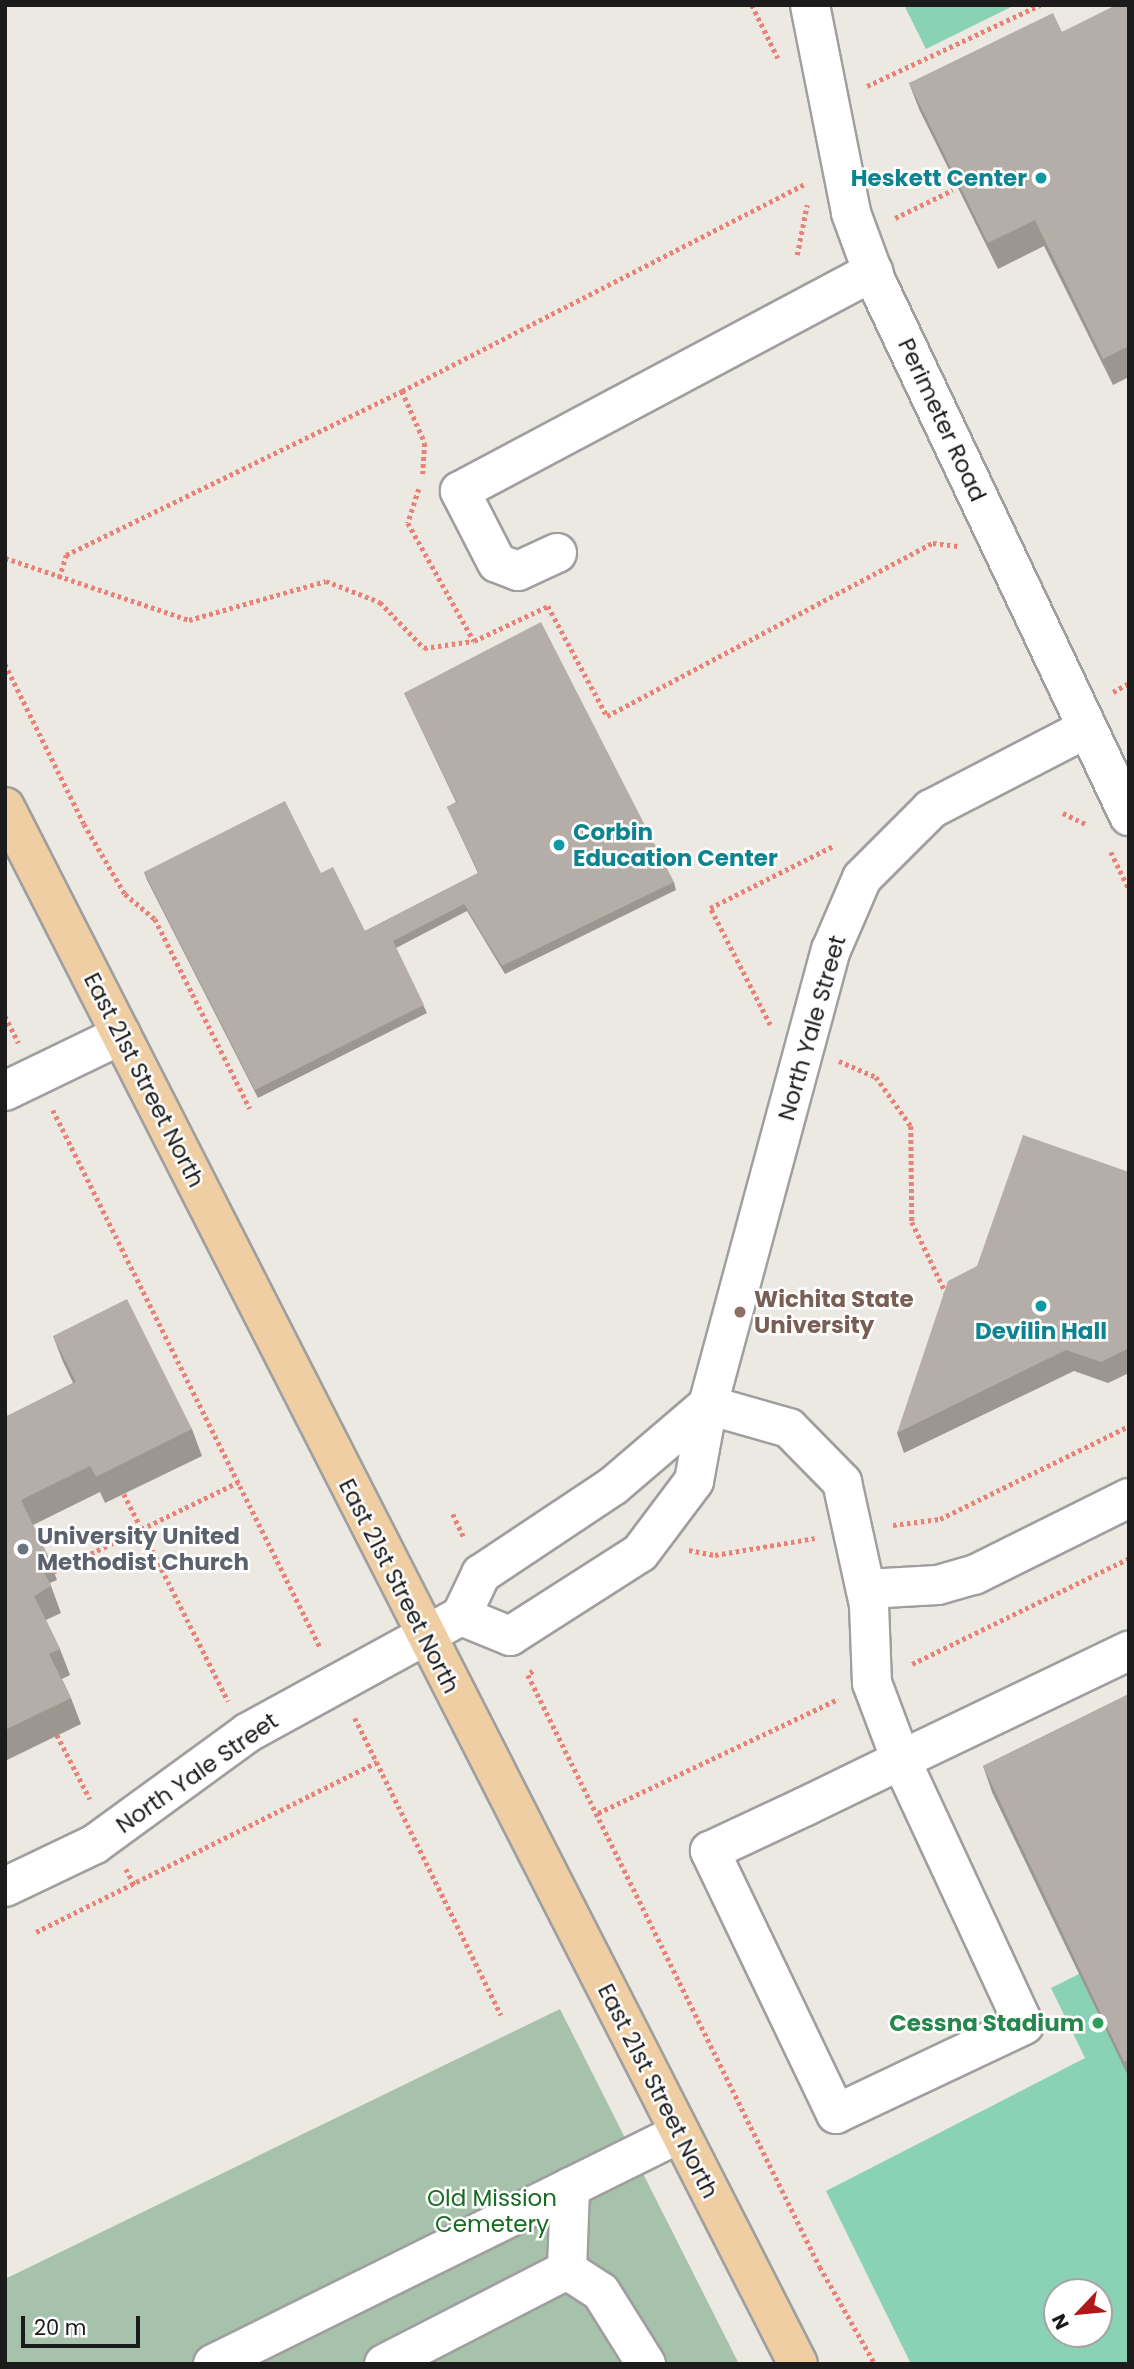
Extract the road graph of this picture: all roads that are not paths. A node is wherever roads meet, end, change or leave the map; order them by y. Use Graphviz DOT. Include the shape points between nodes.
graph roads {
  1 [pos="810,5"];
  2 [pos="873,271"];
  3 [pos="557,553"];
  4 [pos="1087,728"];
  5 [pos="5,807"];
  6 [pos="1129,817"];
  7 [pos="121,1035"];
  8 [pos="21,1084"];
  9 [pos="708,1405"];
  10 [pos="1129,1498"];
  11 [pos="866,1589"];
  12 [pos="461,1616"];
  13 [pos="423,1634"];
  14 [pos="1129,1651"];
  15 [pos="901,1760"];
  16 [pos="5,1887"];
  17 [pos="680,2133"];
  18 [pos="570,2187"];
  19 [pos="567,2270"];
  20 [pos="213,2364"];
  21 [pos="384,2364"];
  22 [pos="646,2364"];
  23 [pos="798,2364"];
  1 -- 2 [label="street, Perimeter Road" via="832,96 851,213"];
  2 -- 3 [label="street" via="460,491 497,563 518,571"];
  2 -- 4 [label="street, Perimeter Road"];
  4 -- 6 [label="street, Perimeter Road"];
  4 -- 9 [label="street, North Yale Street" via="981,778 896,839 862,878 831,950"];
  5 -- 7 [label="main road, East 21st Street North"];
  7 -- 8 [label="street"];
  7 -- 13 [label="main road, East 21st Street North"];
  9 -- 11 [label="street" via="789,1428 842,1482"];
  9 -- 12 [label="street" via="613,1486 481,1574"];
  9 -- 12 [label="street, North Yale Street" via="694,1481 640,1553 510,1636"];
  10 -- 11 [label="street" via="974,1575 938,1585"];
  11 -- 15 [label="street" via="872,1683"];
  12 -- 13 [label="street, North Yale Street"];
  13 -- 16 [label="street, North Yale Street" via="247,1733 95,1844"];
  13 -- 17 [label="main road, East 21st Street North"];
  14 -- 15 [label="street"];
  15 -- 15 [label="street" via="710,1851 836,2114 1024,2025"];
  17 -- 18 [label="street"];
  17 -- 23 [label="main road, East 21st Street North"];
  18 -- 19 [label="street"];
  18 -- 20 [label="street"];
  19 -- 21 [label="street"];
  19 -- 22 [label="street" via="601,2292"];
}
